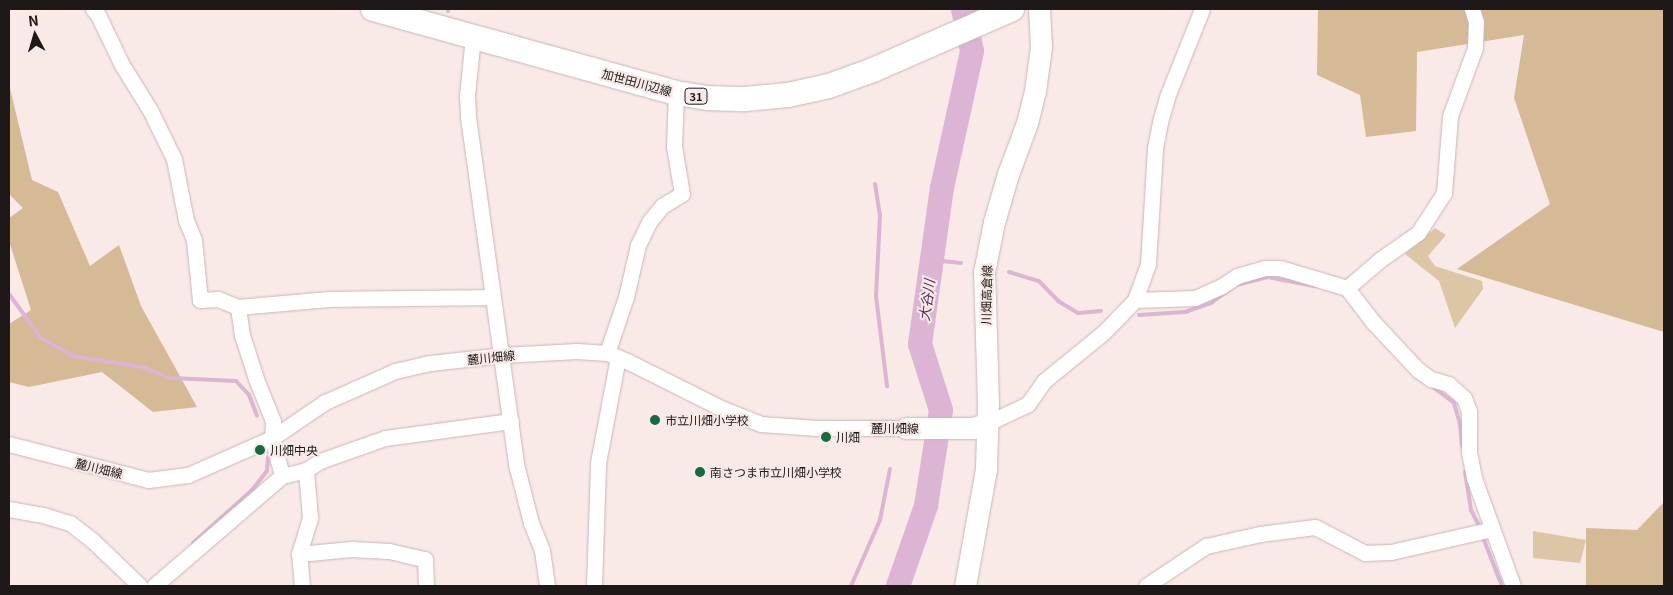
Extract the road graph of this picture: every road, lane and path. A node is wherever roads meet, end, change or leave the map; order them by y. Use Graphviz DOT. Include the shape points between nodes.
graph roads {
  1 [pos="93,9"];
  2 [pos="373,9"];
  3 [pos="1012,9"];
  4 [pos="1039,9"];
  5 [pos="1202,9"];
  6 [pos="1472,9"];
  7 [pos="473,37"];
  8 [pos="676,93"];
  9 [pos="1347,288"];
  10 [pos="493,298"];
  11 [pos="1135,300"];
  12 [pos="238,307"];
  13 [pos="502,355"];
  14 [pos="612,355"];
  15 [pos="511,421"];
  16 [pos="981,425"];
  17 [pos="906,428"];
  18 [pos="272,438"];
  19 [pos="9,444"];
  20 [pos="306,470"];
  21 [pos="282,476"];
  22 [pos="9,510"];
  23 [pos="1485,532"];
  24 [pos="299,554"];
  25 [pos="135,581"];
  26 [pos="154,586"];
  27 [pos="302,586"];
  28 [pos="426,586"];
  29 [pos="547,586"];
  30 [pos="594,586"];
  31 [pos="964,586"];
  32 [pos="1146,586"];
  33 [pos="1514,586"];
  1 -- 12 [label="street" via="174,159 186,220 194,240 200,300 218,299"];
  2 -- 7 [label="main road, 加世田川辺線 / 31"];
  3 -- 8 [label="main road, 加世田川辺線 / 31" via="829,86 788,95 745,99"];
  4 -- 16 [label="street, 川畑高倉線" via="1041,47 1035,90 997,212 984,272"];
  5 -- 11 [label="street" via="1160,122 1155,148 1148,264"];
  6 -- 9 [label="street" via="1476,22 1474,48 1450,116 1444,193 1418,233"];
  7 -- 8 [label="main road, 加世田川辺線 / 31"];
  7 -- 10 [label="street" via="466,95"];
  8 -- 14 [label="street" via="674,146 682,194 662,206 649,222 638,245"];
  9 -- 11 [label="street" via="1280,268 1265,268 1237,276 1195,298"];
  9 -- 23 [label="street" via="1373,322 1418,370 1431,379 1448,384 1464,398 1469,411 1469,452"];
  10 -- 12 [label="street" via="329,299"];
  10 -- 13 [label="street"];
  11 -- 16 [label="street" via="1104,332 1044,381 1028,404"];
  12 -- 18 [label="street" via="242,335 273,421"];
  13 -- 14 [label="street, 麓川畑線" via="577,351"];
  13 -- 15 [label="street"];
  13 -- 18 [label="street, 麓川畑線" via="430,363 396,371 325,402"];
  14 -- 17 [label="street, 麓川畑線" via="761,424"];
  14 -- 30 [label="street" via="598,463"];
  15 -- 20 [label="street" via="385,438 320,461"];
  15 -- 29 [label="street" via="517,468 531,523 542,550"];
  16 -- 17 [label="street, 麓川畑線"];
  16 -- 31 [label="street, 川畑高倉線" via="986,469"];
  18 -- 19 [label="street, 麓川畑線" via="188,475 148,480"];
  18 -- 21 [label="street"];
  20 -- 21 [label="street"];
  20 -- 24 [label="street" via="310,517"];
  21 -- 26 [label="street"];
  22 -- 25 [label="street" via="43,515 70,524"];
  23 -- 32 [label="street" via="1391,552 1365,554 1315,527 1260,534 1206,546"];
  23 -- 33 [label="street"];
  24 -- 27 [label="street"];
  24 -- 28 [label="street" via="351,549 388,551 425,559"];
}
